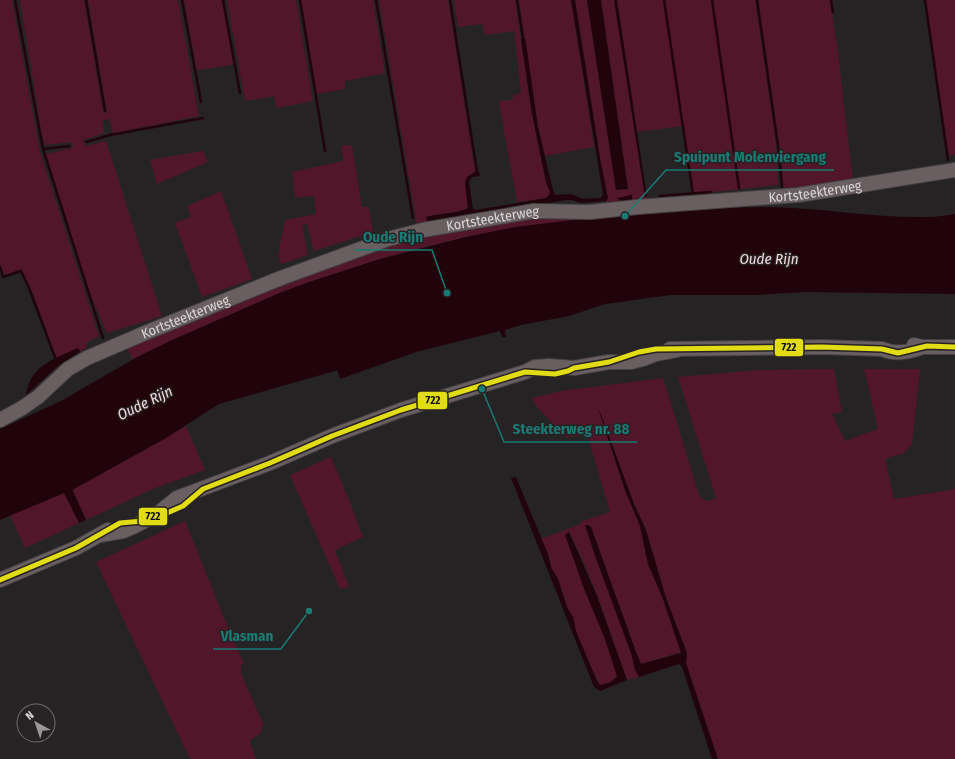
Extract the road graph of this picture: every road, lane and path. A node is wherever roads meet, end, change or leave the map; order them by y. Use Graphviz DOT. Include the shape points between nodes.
graph roads {
  1 [pos="955,170"];
  2 [pos="955,347"];
  3 [pos="0,420"];
  4 [pos="0,580"];
  1 -- 3 [label="main road, Kortsteekterweg" via="798,195 590,212 534,211 402,235 281,278 87,358 68,369 38,397"];
  2 -- 4 [label="main road" via="923,347 912,344 882,349 822,347 678,350 631,362 609,362 574,368 535,367 332,436 270,463 177,498 156,515 143,521 120,523 76,548"];
}
